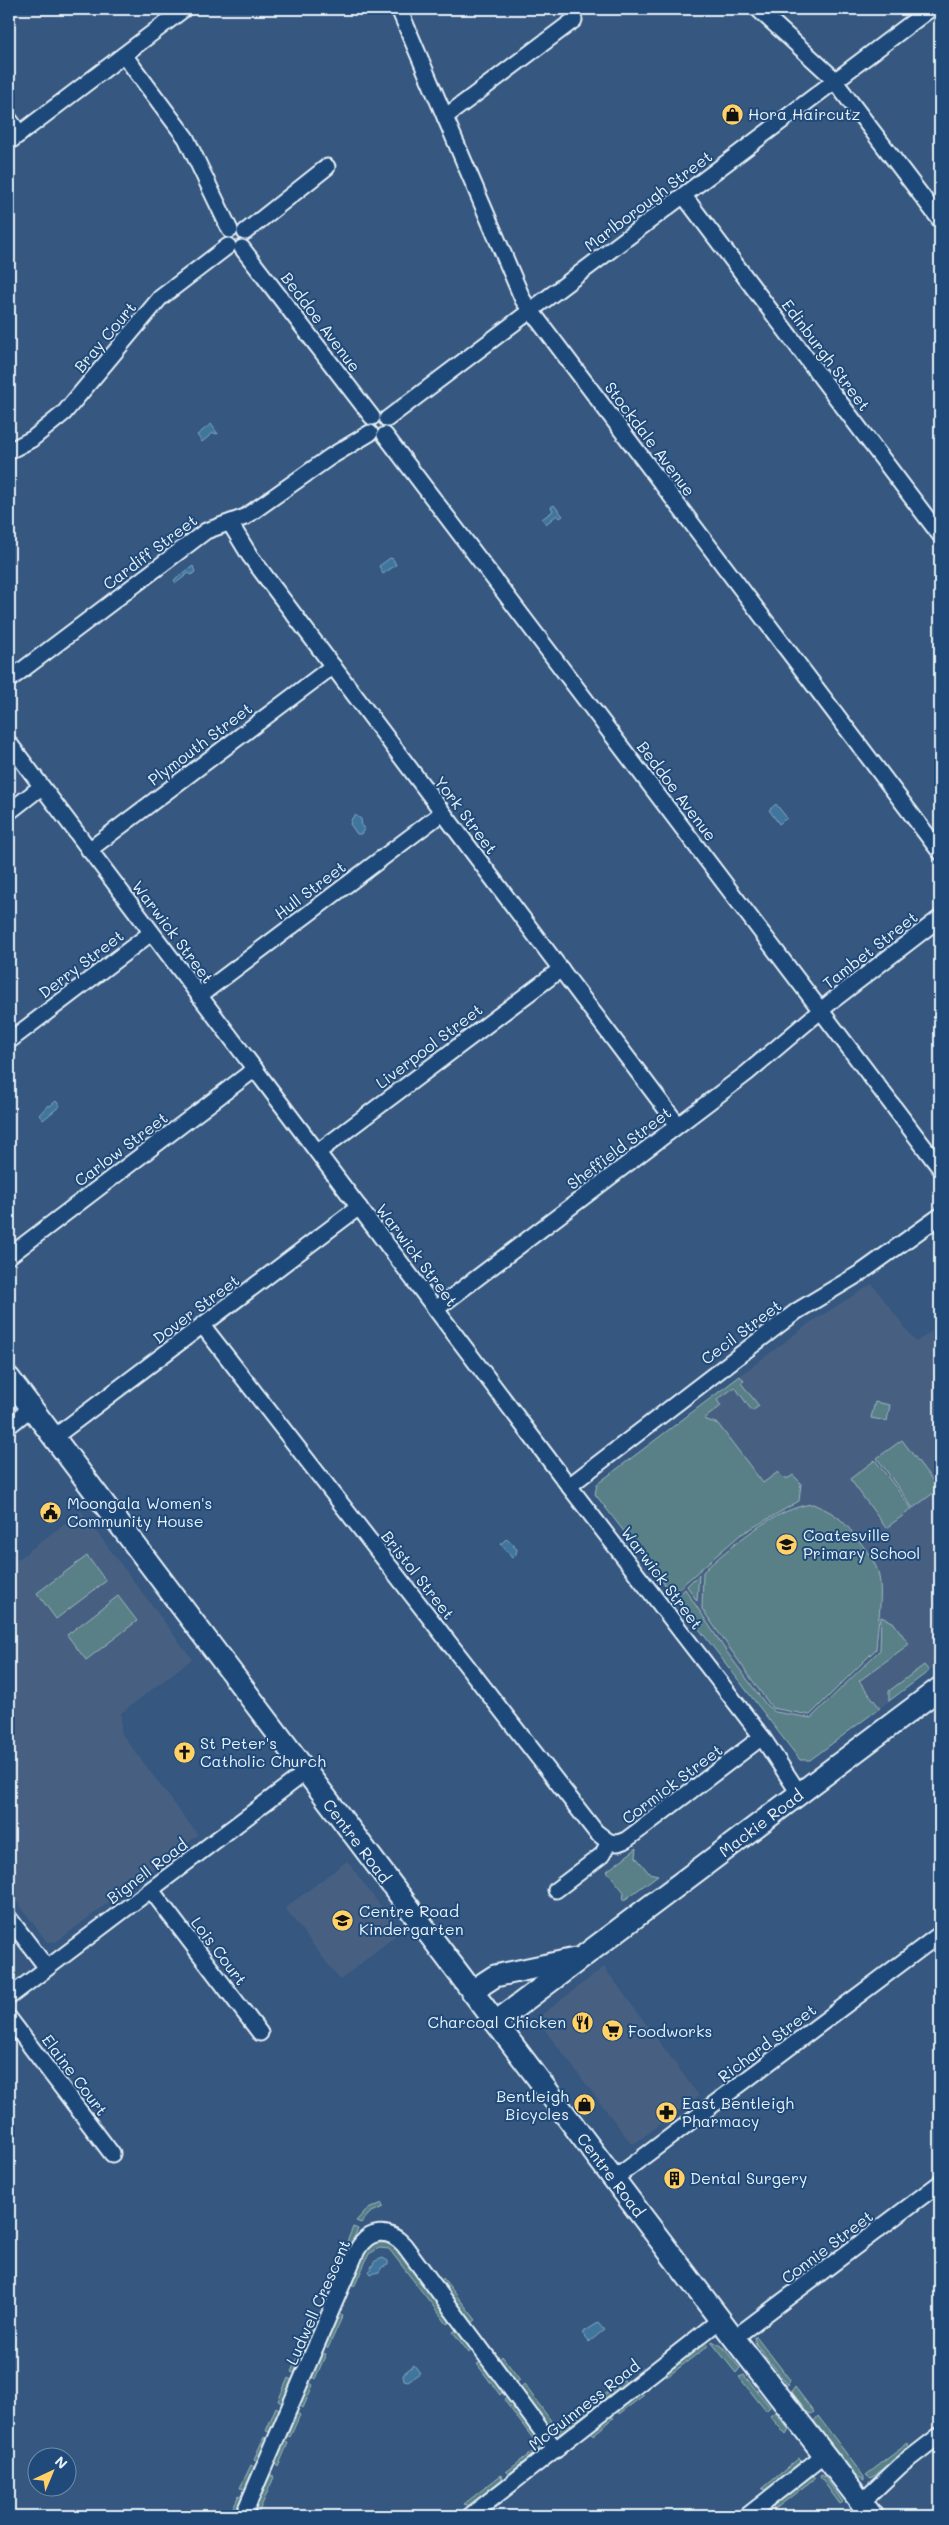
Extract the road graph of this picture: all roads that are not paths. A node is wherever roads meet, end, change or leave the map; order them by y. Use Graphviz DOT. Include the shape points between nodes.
graph roads {
  1 [pos="184,9"];
  2 [pos="399,9"];
  3 [pos="758,9"];
  4 [pos="930,9"];
  5 [pos="574,20"];
  6 [pos="124,55"];
  7 [pos="835,81"];
  8 [pos="445,117"];
  9 [pos="9,119"];
  10 [pos="14,138"];
  11 [pos="327,167"];
  12 [pos="684,196"];
  13 [pos="940,220"];
  14 [pos="238,231"];
  15 [pos="235,247"];
  16 [pos="531,312"];
  17 [pos="372,417"];
  18 [pos="387,419"];
  19 [pos="370,433"];
  20 [pos="385,435"];
  21 [pos="9,451"];
  22 [pos="230,523"];
  23 [pos="940,535"];
  24 [pos="332,666"];
  25 [pos="9,680"];
  26 [pos="9,744"];
  27 [pos="41,787"];
  28 [pos="9,812"];
  29 [pos="442,813"];
  30 [pos="89,850"];
  31 [pos="940,852"];
  32 [pos="940,918"];
  33 [pos="151,933"];
  34 [pos="561,969"];
  35 [pos="199,996"];
  36 [pos="820,1011"];
  37 [pos="9,1041"];
  38 [pos="255,1069"];
  39 [pos="678,1125"];
  40 [pos="318,1152"];
  41 [pos="940,1168"];
  42 [pos="359,1207"];
  43 [pos="940,1216"];
  44 [pos="9,1256"];
  45 [pos="436,1309"];
  46 [pos="202,1326"];
  47 [pos="9,1378"];
  48 [pos="32,1408"];
  49 [pos="9,1426"];
  50 [pos="53,1438"];
  51 [pos="569,1486"];
  52 [pos="940,1688"];
  53 [pos="765,1740"];
  54 [pos="306,1772"];
  55 [pos="803,1791"];
  56 [pos="609,1842"];
  57 [pos="151,1890"];
  58 [pos="556,1890"];
  59 [pos="9,1918"];
  60 [pos="940,1934"];
  61 [pos="583,1957"];
  62 [pos="47,1968"];
  63 [pos="472,1991"];
  64 [pos="9,1997"];
  65 [pos="9,2018"];
  66 [pos="496,2022"];
  67 [pos="260,2033"];
  68 [pos="112,2154"];
  69 [pos="614,2179"];
  70 [pos="940,2183"];
  71 [pos="720,2320"];
  72 [pos="734,2338"];
  73 [pos="940,2435"];
  74 [pos="556,2450"];
  75 [pos="824,2455"];
  76 [pos="863,2505"];
  77 [pos="243,2516"];
  78 [pos="470,2516"];
  79 [pos="747,2516"];
  1 -- 6 [label="street"];
  2 -- 8 [label="street, Stockdale Avenue"];
  3 -- 7 [label="street"];
  4 -- 7 [label="street, Marlborough Street"];
  5 -- 8 [label="street"];
  6 -- 10 [label="street"];
  6 -- 14 [label="street" via="186,138"];
  7 -- 12 [label="street, Marlborough Street"];
  7 -- 13 [label="street"];
  8 -- 16 [label="street, Stockdale Avenue" via="513,280"];
  9 -- 10 [label="street"];
  11 -- 14 [label="street"];
  12 -- 16 [label="street, Marlborough Street"];
  12 -- 23 [label="street, Edinburgh Street"];
  14 -- 15 [label="street" via="226,236"];
  15 -- 17 [label="street, Beddoe Avenue"];
  15 -- 21 [label="street, Bray Court" via="160,298 64,413 32,439"];
  16 -- 18 [label="street, Marlborough Street"];
  16 -- 31 [label="street, Stockdale Avenue"];
  17 -- 18 [label="street" via="382,415"];
  17 -- 19 [label="street" via="368,423"];
  18 -- 20 [label="street" via="389,429"];
  19 -- 20 [label="street" via="376,437"];
  19 -- 22 [label="street, Cardiff Street" via="330,456 245,517"];
  20 -- 36 [label="street, Beddoe Avenue"];
  22 -- 24 [label="street, York Street" via="246,551"];
  22 -- 25 [label="street, Cardiff Street" via="206,531"];
  24 -- 29 [label="street, York Street"];
  24 -- 30 [label="street, Plymouth Street"];
  26 -- 27 [label="street"];
  27 -- 28 [label="street"];
  27 -- 30 [label="street, Warwick Street"];
  29 -- 34 [label="street, York Street"];
  29 -- 35 [label="street, Hull Street"];
  30 -- 33 [label="street, Warwick Street"];
  32 -- 36 [label="street, Tambet Street"];
  33 -- 35 [label="street, Warwick Street"];
  33 -- 37 [label="street, Derry Street"];
  34 -- 39 [label="street, York Street"];
  34 -- 40 [label="street, Liverpool Street"];
  35 -- 38 [label="street, Warwick Street"];
  36 -- 39 [label="street, Sheffield Street" via="747,1073"];
  36 -- 41 [label="street, Beddoe Avenue"];
  38 -- 40 [label="street, Warwick Street"];
  38 -- 44 [label="street, Carlow Street"];
  39 -- 45 [label="street, Sheffield Street"];
  40 -- 42 [label="street, Warwick Street"];
  42 -- 45 [label="street, Warwick Street"];
  42 -- 46 [label="street, Dover Street"];
  43 -- 51 [label="street, Cecil Street" via="862,1272 797,1311"];
  45 -- 51 [label="street, Warwick Street"];
  46 -- 50 [label="street, Dover Street"];
  46 -- 56 [label="street, Bristol Street" via="596,1832"];
  47 -- 48 [label="main road, Centre Road"];
  48 -- 49 [label="street"];
  48 -- 50 [label="main road, Centre Road"];
  50 -- 54 [label="main road, Centre Road"];
  51 -- 53 [label="street, Warwick Street"];
  52 -- 55 [label="main road, Mackie Road"];
  53 -- 55 [label="street, Warwick Street" via="795,1786"];
  53 -- 56 [label="street, Cormick Street" via="626,1840"];
  54 -- 57 [label="street, Bignell Road"];
  54 -- 63 [label="main road, Centre Road"];
  55 -- 61 [label="main road, Mackie Road"];
  56 -- 58 [label="street" via="602,1855"];
  57 -- 62 [label="street, Bignell Road"];
  57 -- 67 [label="street, Lois Court"];
  59 -- 62 [label="street"];
  60 -- 69 [label="street, Richard Street"];
  61 -- 63 [label="main road, Mackie Road" via="495,1976"];
  61 -- 66 [label="main road, Mackie Road"];
  62 -- 64 [label="street, Bignell Road"];
  63 -- 66 [label="main road, Centre Road"];
  65 -- 68 [label="street, Elaine Court"];
  66 -- 69 [label="main road, Centre Road"];
  69 -- 71 [label="main road, Centre Road"];
  70 -- 72 [label="street, Connie Street"];
  71 -- 72 [label="main road, Centre Road"];
  71 -- 74 [label="street, McGuinness Road"];
  72 -- 75 [label="main road, Centre Road"];
  73 -- 76 [label="street" via="900,2466 870,2483"];
  74 -- 77 [label="street, Ludwell Crescent" via="404,2245 392,2235 379,2233 365,2239 357,2250"];
  74 -- 78 [label="street, McGuinness Road"];
  75 -- 76 [label="main road, Centre Road"];
  75 -- 79 [label="street"];
}
